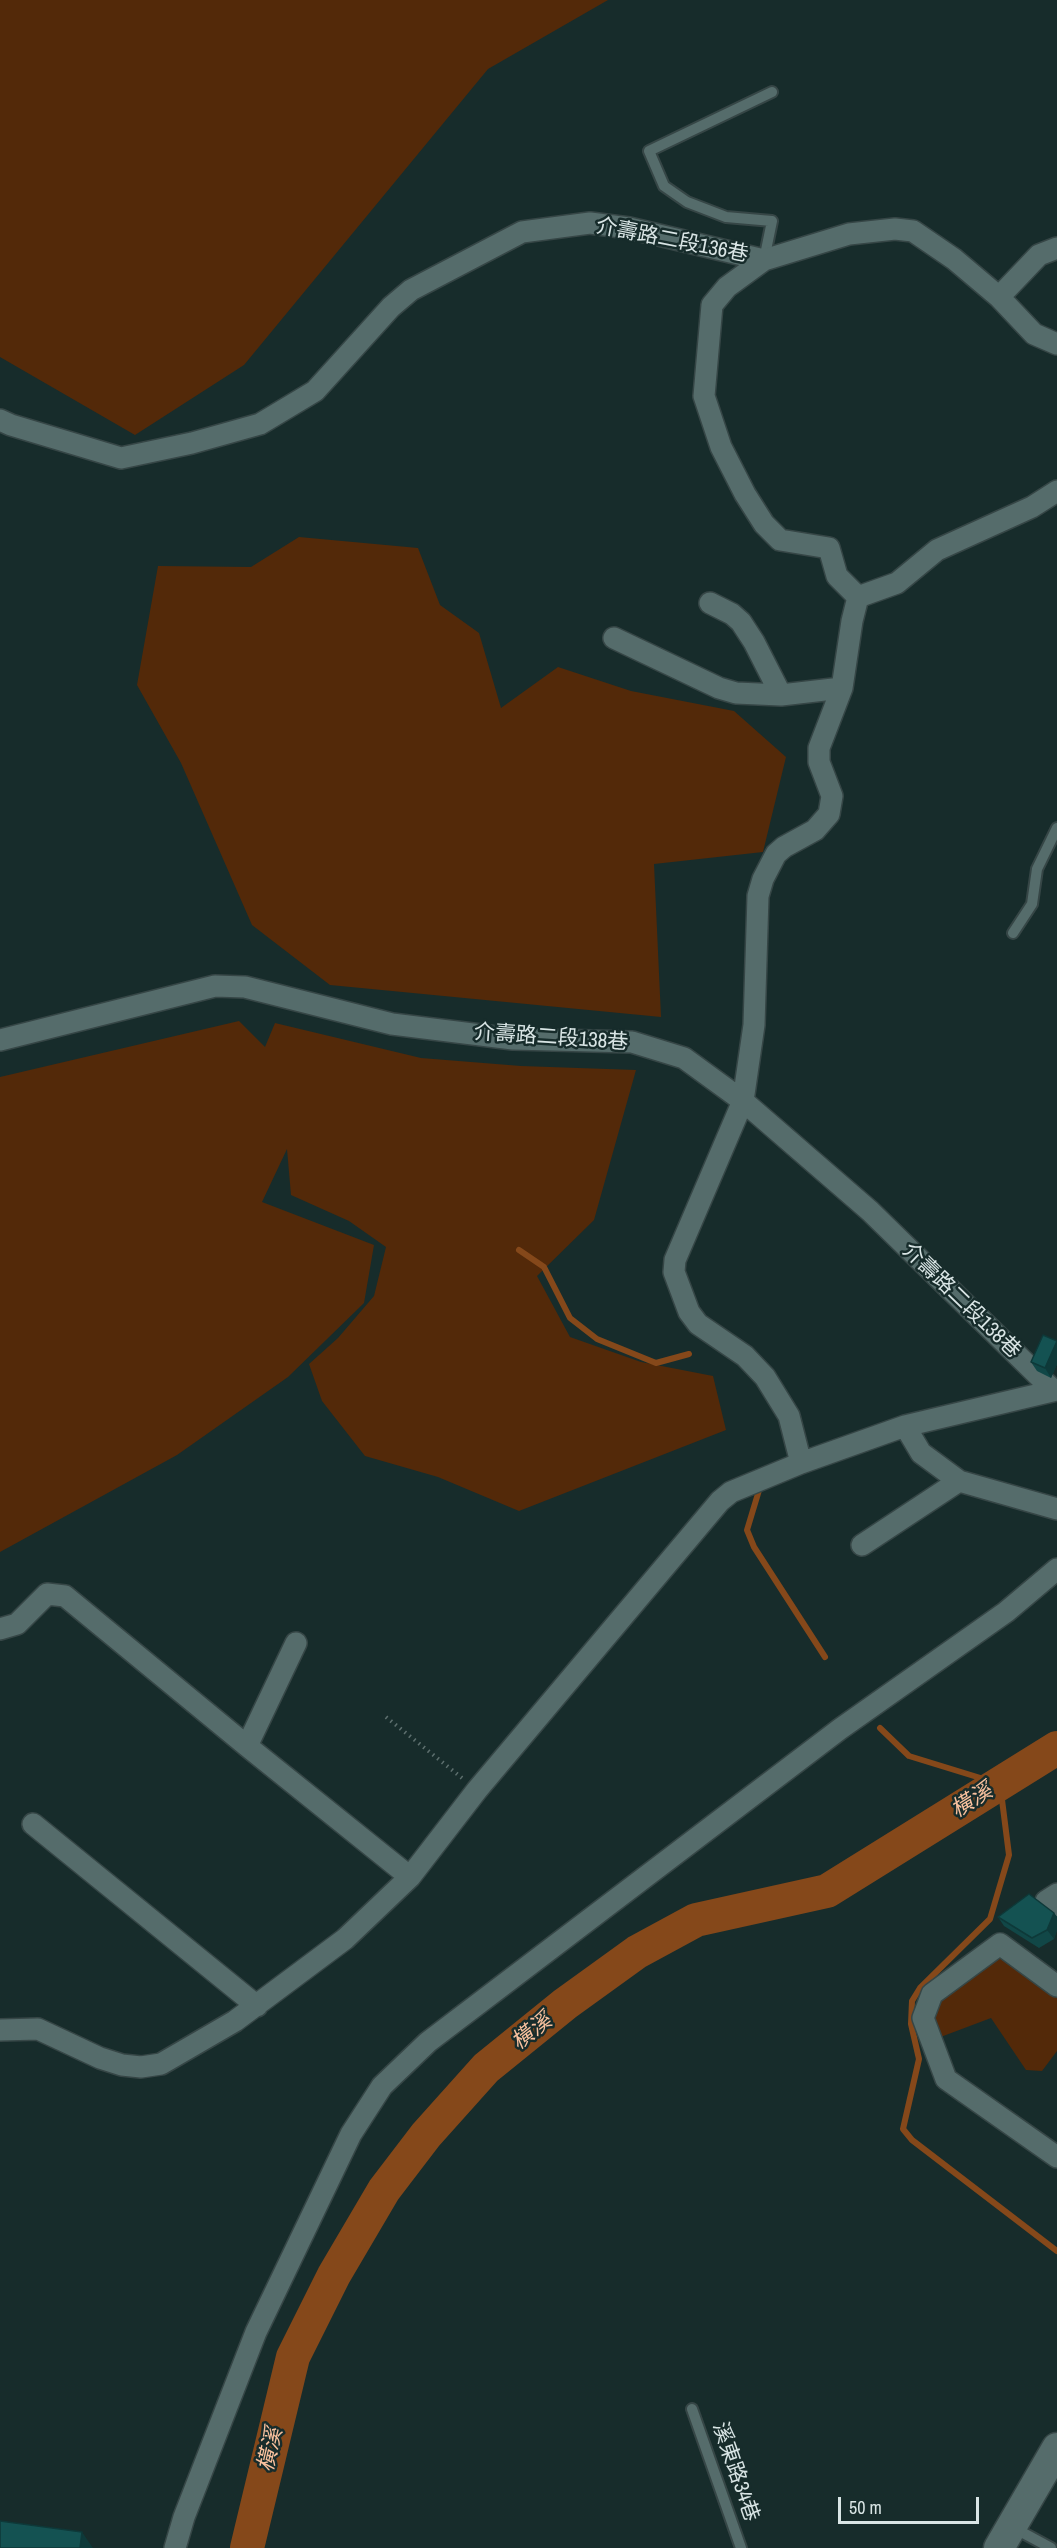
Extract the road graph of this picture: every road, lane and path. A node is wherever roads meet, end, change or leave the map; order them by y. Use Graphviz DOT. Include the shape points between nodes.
graph roads {
  1 [pos="772,92"];
  2 [pos="1057,248"];
  3 [pos="764,260"];
  4 [pos="999,297"];
  5 [pos="1057,344"];
  6 [pos="0,420"];
  7 [pos="1057,491"];
  8 [pos="858,597"];
  9 [pos="710,603"];
  10 [pos="614,638"];
  11 [pos="842,688"];
  12 [pos="781,695"];
  13 [pos="1057,828"];
  14 [pos="1013,933"];
  15 [pos="0,1040"];
  16 [pos="743,1101"];
  17 [pos="1055,1390"];
  18 [pos="905,1425"];
  19 [pos="801,1463"];
  20 [pos="959,1481"];
  21 [pos="1057,1509"];
  22 [pos="862,1545"];
  23 [pos="1057,1569"];
  24 [pos="0,1629"];
  25 [pos="296,1643"];
  26 [pos="386,1717"];
  27 [pos="247,1746"];
  28 [pos="477,1790"];
  29 [pos="33,1824"];
  30 [pos="410,1877"];
  31 [pos="1057,1986"];
  32 [pos="257,2006"];
  33 [pos="0,2030"];
  34 [pos="1057,2157"];
  35 [pos="692,2409"];
  36 [pos="1057,2448"];
  37 [pos="1005,2537"];
  38 [pos="175,2548"];
  39 [pos="741,2548"];
  40 [pos="1051,2548"];
  1 -- 3 [label="lane" via="649,151 664,186 687,202 726,217 772,221"];
  2 -- 4 [label="street" via="1039,255"];
  3 -- 4 [label="street, 介壽路二段136巷" via="849,234 913,231"];
  3 -- 6 [label="street, 介壽路二段136巷" via="629,228 590,223 522,231 411,290 315,391 260,424 122,458"];
  3 -- 8 [label="street" via="727,287 712,306 704,396 722,447 764,524 780,540 830,548 837,576"];
  4 -- 5 [label="street, 介壽路二段136巷" via="1034,334"];
  7 -- 8 [label="street" via="1032,507 938,549 897,582"];
  8 -- 11 [label="street"];
  9 -- 12 [label="street" via="741,622"];
  10 -- 12 [label="street" via="719,688 736,693"];
  11 -- 12 [label="street"];
  11 -- 16 [label="street" via="819,748 819,762 832,796 830,814 816,830 776,854 758,896 754,1025"];
  13 -- 14 [label="lane" via="1037,869 1032,904"];
  15 -- 16 [label="street, 介壽路二段138巷" via="215,986 244,987 392,1024 513,1039 632,1042 684,1058"];
  16 -- 17 [label="street, 介壽路二段138巷" via="870,1211"];
  16 -- 19 [label="street" via="675,1260 674,1272 689,1312 698,1324 745,1356 765,1377 789,1416"];
  17 -- 18 [label="street"];
  18 -- 19 [label="street"];
  18 -- 20 [label="street" via="921,1453"];
  19 -- 28 [label="street" via="744,1485 720,1501"];
  20 -- 21 [label="street"];
  20 -- 22 [label="street"];
  23 -- 38 [label="street" via="1006,1612 840,1728 428,2042 382,2086 351,2134 255,2332"];
  24 -- 27 [label="street" via="17,1624 47,1594 65,1596"];
  25 -- 27 [label="street"];
  26 -- 28 [label="path"];
  27 -- 30 [label="street"];
  28 -- 30 [label="street"];
  29 -- 32 [label="street"];
  30 -- 32 [label="street" via="345,1939"];
  31 -- 34 [label="street" via="1000,1944 932,1994 923,2018 946,2079"];
  32 -- 33 [label="street" via="184,2052 161,2064 141,2067 100,2058 38,2029"];
  35 -- 39 [label="lane, 溪東路34巷"];
  36 -- 37 [label="main road"];
  37 -- 40 [label="lane"];
}
